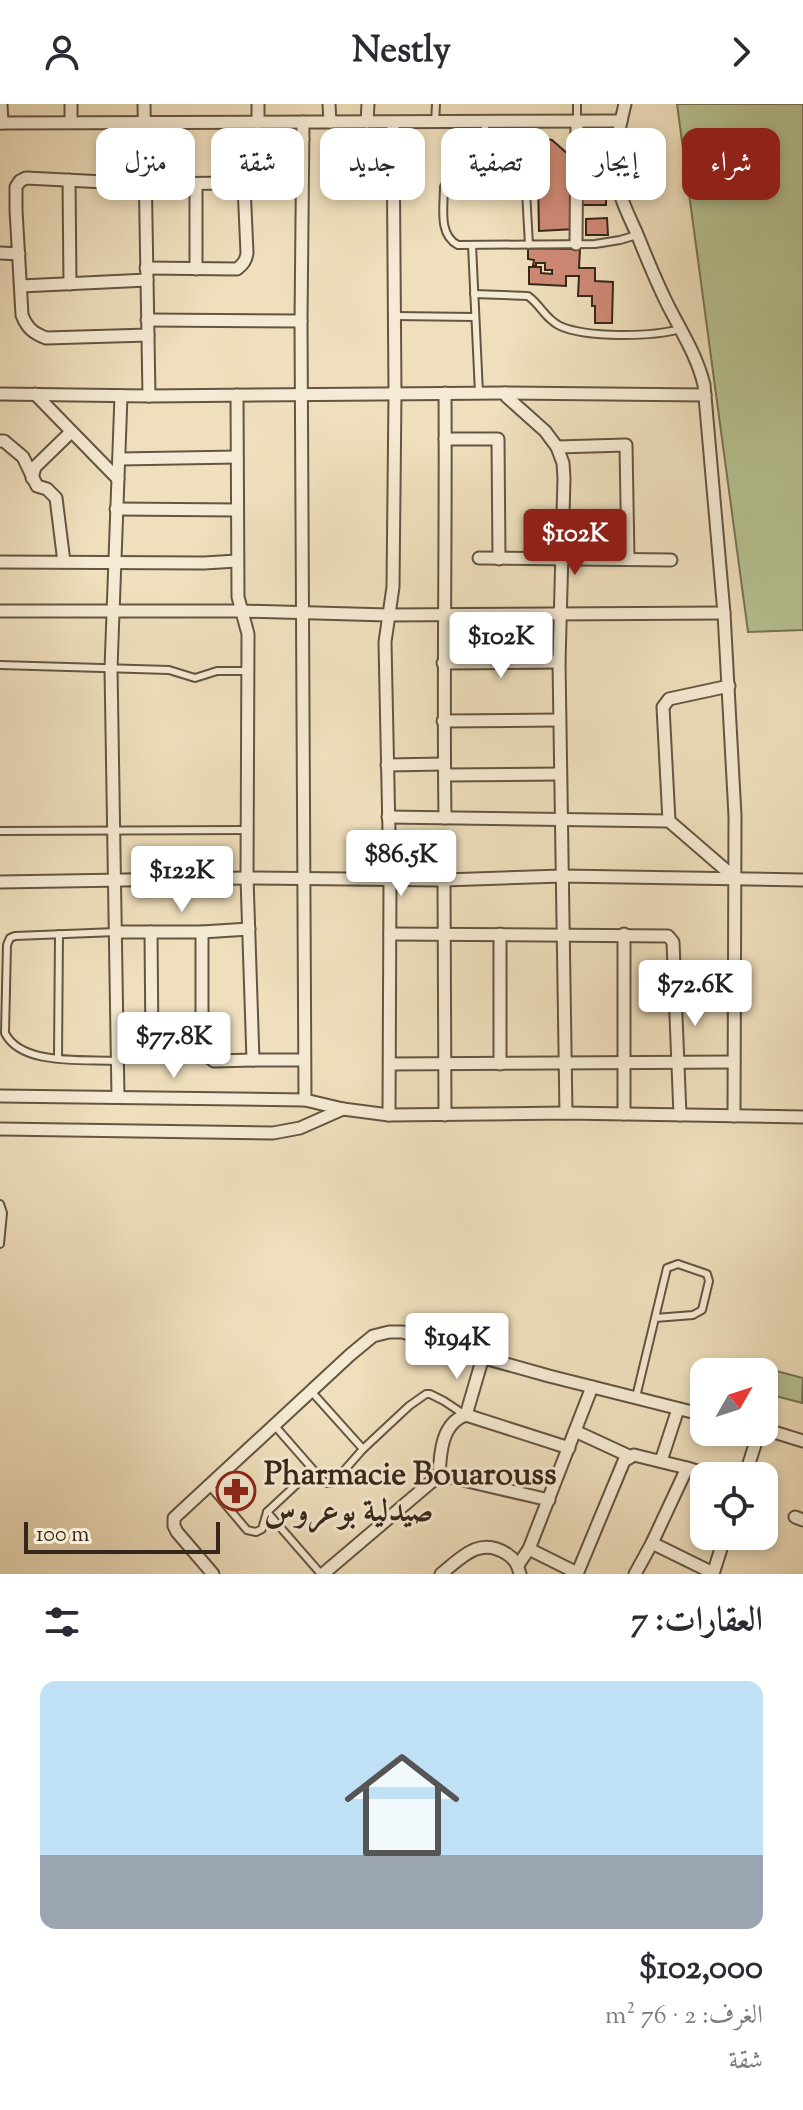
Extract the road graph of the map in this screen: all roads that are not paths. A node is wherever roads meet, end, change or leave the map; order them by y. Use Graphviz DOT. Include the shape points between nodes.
graph roads {
  1 [pos="1,104"];
  2 [pos="71,104"];
  3 [pos="144,104"];
  4 [pos="258,104"];
  5 [pos="329,104"];
  6 [pos="368,104"];
  7 [pos="436,104"];
  8 [pos="577,104"];
  9 [pos="625,104"];
  10 [pos="577,121"];
  11 [pos="621,121"];
  12 [pos="71,122"];
  13 [pos="143,122"];
  14 [pos="258,122"];
  15 [pos="303,122"];
  16 [pos="330,122"];
  17 [pos="367,122"];
  18 [pos="485,122"];
  19 [pos="1,123"];
  20 [pos="393,123"];
  21 [pos="435,123"];
  22 [pos="143,128"];
  23 [pos="303,128"];
  24 [pos="485,128"];
  25 [pos="69,180"];
  26 [pos="96,181"];
  27 [pos="196,184"];
  28 [pos="211,184"];
  29 [pos="144,200"];
  30 [pos="244,200"];
  31 [pos="302,200"];
  32 [pos="444,200"];
  33 [pos="525,200"];
  34 [pos="637,235"];
  35 [pos="576,244"];
  36 [pos="472,245"];
  37 [pos="529,245"];
  38 [pos="0,253"];
  39 [pos="19,254"];
  40 [pos="196,269"];
  41 [pos="146,274"];
  42 [pos="70,284"];
  43 [pos="21,286"];
  44 [pos="474,294"];
  45 [pos="394,316"];
  46 [pos="475,317"];
  47 [pos="147,320"];
  48 [pos="301,321"];
  49 [pos="680,329"];
  50 [pos="148,335"];
  51 [pos="445,393"];
  52 [pos="479,393"];
  53 [pos="505,393"];
  54 [pos="0,394"];
  55 [pos="35,394"];
  56 [pos="301,394"];
  57 [pos="395,394"];
  58 [pos="237,395"];
  59 [pos="705,395"];
  60 [pos="121,396"];
  61 [pos="149,396"];
  62 [pos="71,432"];
  63 [pos="445,439"];
  64 [pos="0,441"];
  65 [pos="557,447"];
  66 [pos="237,457"];
  67 [pos="119,459"];
  68 [pos="32,478"];
  69 [pos="118,479"];
  70 [pos="116,509"];
  71 [pos="237,510"];
  72 [pos="479,558"];
  73 [pos="499,559"];
  74 [pos="563,559"];
  75 [pos="628,559"];
  76 [pos="671,560"];
  77 [pos="237,561"];
  78 [pos="0,562"];
  79 [pos="64,562"];
  80 [pos="114,562"];
  81 [pos="0,611"];
  82 [pos="112,611"];
  83 [pos="242,611"];
  84 [pos="561,612"];
  85 [pos="302,613"];
  86 [pos="724,613"];
  87 [pos="446,614"];
  88 [pos="388,615"];
  89 [pos="559,662"];
  90 [pos="443,663"];
  91 [pos="0,665"];
  92 [pos="111,668"];
  93 [pos="247,671"];
  94 [pos="729,686"];
  95 [pos="559,720"];
  96 [pos="443,721"];
  97 [pos="387,765"];
  98 [pos="444,769"];
  99 [pos="560,774"];
  100 [pos="388,817"];
  101 [pos="445,818"];
  102 [pos="561,820"];
  103 [pos="669,821"];
  104 [pos="113,829"];
  105 [pos="247,830"];
  106 [pos="0,831"];
  107 [pos="562,876"];
  108 [pos="247,878"];
  109 [pos="304,878"];
  110 [pos="735,878"];
  111 [pos="114,880"];
  112 [pos="390,880"];
  113 [pos="444,880"];
  114 [pos="803,880"];
  115 [pos="0,882"];
  116 [pos="249,929"];
  117 [pos="116,932"];
  118 [pos="151,932"];
  119 [pos="202,932"];
  120 [pos="59,934"];
  121 [pos="390,934"];
  122 [pos="444,934"];
  123 [pos="500,934"];
  124 [pos="562,934"];
  125 [pos="624,934"];
  126 [pos="152,1045"];
  127 [pos="58,1058"];
  128 [pos="253,1060"];
  129 [pos="303,1060"];
  130 [pos="117,1061"];
  131 [pos="734,1062"];
  132 [pos="565,1063"];
  133 [pos="624,1063"];
  134 [pos="679,1063"];
  135 [pos="391,1064"];
  136 [pos="445,1064"];
  137 [pos="500,1064"];
  138 [pos="0,1096"];
  139 [pos="118,1097"];
  140 [pos="305,1100"];
  141 [pos="343,1109"];
  142 [pos="566,1113"];
  143 [pos="624,1114"];
  144 [pos="389,1115"];
  145 [pos="445,1115"];
  146 [pos="680,1115"];
  147 [pos="734,1116"];
  148 [pos="803,1117"];
  149 [pos="0,1129"];
  150 [pos="0,1204"];
  151 [pos="0,1244"];
  152 [pos="655,1318"];
  153 [pos="483,1357"];
  154 [pos="592,1387"];
  155 [pos="310,1390"];
  156 [pos="636,1397"];
  157 [pos="678,1409"];
  158 [pos="690,1412"];
  159 [pos="466,1415"];
  160 [pos="273,1424"];
  161 [pos="575,1431"];
  162 [pos="778,1434"];
  163 [pos="803,1441"];
  164 [pos="569,1448"];
  165 [pos="363,1449"];
  166 [pos="629,1456"];
  167 [pos="661,1461"];
  168 [pos="687,1468"];
  169 [pos="690,1469"];
  170 [pos="312,1470"];
  171 [pos="439,1477"];
  172 [pos="209,1485"];
  173 [pos="549,1500"];
  174 [pos="267,1512"];
  175 [pos="652,1543"];
  176 [pos="529,1549"];
  177 [pos="721,1550"];
  178 [pos="519,1569"];
  179 [pos="577,1573"];
  180 [pos="213,1574"];
  181 [pos="322,1574"];
  182 [pos="441,1574"];
  183 [pos="635,1574"];
  184 [pos="713,1574"];
  1 -- 19 [label="street"];
  2 -- 12 [label="street"];
  3 -- 13 [label="street"];
  4 -- 14 [label="street"];
  5 -- 16 [label="street"];
  6 -- 17 [label="street"];
  7 -- 21 [label="lane"];
  8 -- 10 [label="lane"];
  9 -- 11 [label="street"];
  10 -- 11 [label="street"];
  10 -- 18 [label="street"];
  10 -- 35 [label="street"];
  11 -- 34 [label="street" via="617,184"];
  12 -- 13 [label="street"];
  12 -- 19 [label="street"];
  13 -- 14 [label="street"];
  13 -- 22 [label="street"];
  14 -- 15 [label="street"];
  15 -- 16 [label="street"];
  15 -- 23 [label="street"];
  16 -- 17 [label="street"];
  17 -- 20 [label="street"];
  18 -- 21 [label="street"];
  18 -- 24 [label="lane"];
  20 -- 21 [label="street"];
  20 -- 45 [label="street"];
  25 -- 26 [label="street"];
  25 -- 39 [label="street" via="20,181"];
  25 -- 42 [label="street"];
  27 -- 28 [label="street"];
  27 -- 40 [label="street"];
  29 -- 41 [label="street"];
  30 -- 40 [label="street" via="246,260 237,269"];
  31 -- 48 [label="street"];
  32 -- 36 [label="lane" via="449,240"];
  33 -- 37 [label="lane"];
  34 -- 35 [label="lane"];
  34 -- 49 [label="street"];
  35 -- 37 [label="lane"];
  36 -- 37 [label="lane"];
  36 -- 44 [label="lane"];
  38 -- 39 [label="street"];
  39 -- 43 [label="street"];
  40 -- 41 [label="street"];
  41 -- 42 [label="street"];
  41 -- 47 [label="street"];
  42 -- 43 [label="street"];
  43 -- 50 [label="street" via="22,315 34,334"];
  44 -- 46 [label="lane"];
  44 -- 49 [label="lane" via="528,296 559,326 588,333 655,335"];
  45 -- 46 [label="lane"];
  45 -- 57 [label="street"];
  46 -- 52 [label="lane"];
  47 -- 48 [label="street"];
  47 -- 50 [label="street"];
  48 -- 56 [label="street"];
  49 -- 59 [label="street" via="701,373"];
  50 -- 61 [label="street"];
  51 -- 52 [label="street"];
  51 -- 57 [label="street"];
  51 -- 63 [label="street"];
  52 -- 53 [label="street"];
  53 -- 59 [label="street"];
  53 -- 65 [label="street"];
  54 -- 55 [label="street"];
  55 -- 60 [label="street"];
  55 -- 62 [label="street"];
  56 -- 57 [label="street"];
  56 -- 58 [label="street"];
  56 -- 85 [label="street"];
  57 -- 88 [label="street" via="393,587"];
  58 -- 61 [label="street"];
  58 -- 66 [label="street"];
  59 -- 86 [label="street"];
  60 -- 61 [label="street"];
  60 -- 67 [label="street"];
  62 -- 68 [label="street" via="35,467"];
  62 -- 69 [label="street"];
  63 -- 73 [label="street" via="498,439"];
  63 -- 87 [label="street"];
  64 -- 68 [label="street" via="23,457"];
  65 -- 74 [label="street" via="564,478"];
  65 -- 75 [label="street" via="626,445"];
  66 -- 67 [label="street"];
  66 -- 71 [label="street"];
  67 -- 69 [label="street"];
  68 -- 79 [label="street" via="56,498"];
  69 -- 70 [label="street"];
  70 -- 71 [label="street"];
  70 -- 80 [label="street"];
  71 -- 77 [label="street"];
  72 -- 73 [label="street"];
  73 -- 74 [label="street"];
  74 -- 75 [label="street"];
  74 -- 84 [label="street"];
  75 -- 76 [label="street"];
  77 -- 80 [label="street"];
  77 -- 83 [label="street"];
  78 -- 79 [label="street"];
  79 -- 80 [label="street"];
  80 -- 82 [label="street"];
  81 -- 82 [label="street"];
  82 -- 83 [label="street"];
  82 -- 92 [label="street"];
  83 -- 85 [label="street"];
  83 -- 93 [label="street" via="248,634"];
  84 -- 86 [label="street"];
  84 -- 87 [label="street"];
  84 -- 89 [label="street"];
  85 -- 88 [label="street"];
  85 -- 109 [label="street"];
  86 -- 94 [label="street"];
  87 -- 88 [label="street"];
  87 -- 90 [label="street"];
  88 -- 97 [label="street"];
  89 -- 90 [label="street"];
  89 -- 95 [label="street"];
  90 -- 96 [label="street"];
  91 -- 92 [label="lane"];
  92 -- 93 [label="lane" via="169,670 195,678 217,671"];
  92 -- 104 [label="street"];
  93 -- 105 [label="street"];
  94 -- 103 [label="street" via="669,699 663,707"];
  94 -- 110 [label="street"];
  95 -- 96 [label="street"];
  95 -- 99 [label="street"];
  96 -- 98 [label="street"];
  97 -- 98 [label="street"];
  97 -- 100 [label="street"];
  98 -- 99 [label="street"];
  98 -- 101 [label="street"];
  99 -- 102 [label="street"];
  100 -- 101 [label="street"];
  100 -- 112 [label="street"];
  101 -- 102 [label="street"];
  102 -- 103 [label="street"];
  102 -- 107 [label="street"];
  103 -- 110 [label="street"];
  104 -- 105 [label="lane"];
  104 -- 106 [label="lane"];
  104 -- 111 [label="street"];
  105 -- 108 [label="street"];
  107 -- 110 [label="street"];
  107 -- 113 [label="street"];
  107 -- 124 [label="street"];
  108 -- 109 [label="street"];
  108 -- 111 [label="street"];
  108 -- 116 [label="street"];
  109 -- 112 [label="street"];
  109 -- 129 [label="street"];
  110 -- 114 [label="street"];
  110 -- 131 [label="street"];
  111 -- 115 [label="street"];
  111 -- 117 [label="street"];
  112 -- 113 [label="street"];
  112 -- 121 [label="street"];
  113 -- 122 [label="street"];
  116 -- 119 [label="street"];
  116 -- 128 [label="street"];
  117 -- 118 [label="street"];
  117 -- 120 [label="lane"];
  117 -- 130 [label="street"];
  118 -- 119 [label="street"];
  118 -- 126 [label="street"];
  119 -- 128 [label="street" via="202,1045 214,1061"];
  120 -- 127 [label="lane"];
  120 -- 127 [label="lane" via="10,938 5,1033 27,1053"];
  121 -- 122 [label="street"];
  121 -- 135 [label="street"];
  122 -- 123 [label="street"];
  122 -- 136 [label="street"];
  123 -- 124 [label="street"];
  123 -- 137 [label="street"];
  124 -- 125 [label="street"];
  124 -- 132 [label="street"];
  125 -- 133 [label="street"];
  125 -- 134 [label="street" via="664,934 673,942"];
  127 -- 130 [label="lane"];
  128 -- 129 [label="street"];
  129 -- 140 [label="street"];
  130 -- 139 [label="street"];
  131 -- 134 [label="street"];
  131 -- 147 [label="street"];
  132 -- 133 [label="street"];
  132 -- 137 [label="street"];
  132 -- 142 [label="street"];
  133 -- 134 [label="street"];
  133 -- 143 [label="street"];
  134 -- 146 [label="street"];
  135 -- 136 [label="street"];
  135 -- 144 [label="street"];
  136 -- 137 [label="street"];
  136 -- 145 [label="street"];
  138 -- 139 [label="street"];
  139 -- 140 [label="street"];
  140 -- 141 [label="street"];
  141 -- 144 [label="street"];
  141 -- 149 [label="street" via="300,1128 273,1133"];
  142 -- 143 [label="street"];
  142 -- 145 [label="street"];
  143 -- 146 [label="street"];
  144 -- 145 [label="street"];
  146 -- 147 [label="street"];
  147 -- 148 [label="street"];
  150 -- 151 [label="lane"];
  152 -- 152 [label="lane" via="667,1268 678,1264 707,1274 702,1310"];
  152 -- 156 [label="lane"];
  153 -- 154 [label="street"];
  153 -- 155 [label="street" via="389,1332 362,1344"];
  153 -- 159 [label="street"];
  154 -- 156 [label="street"];
  154 -- 161 [label="street"];
  155 -- 160 [label="street"];
  155 -- 165 [label="lane"];
  156 -- 157 [label="street"];
  157 -- 158 [label="street"];
  157 -- 167 [label="street"];
  159 -- 164 [label="street"];
  159 -- 165 [label="lane" via="426,1394"];
  159 -- 171 [label="street" via="457,1418 442,1442"];
  160 -- 170 [label="lane"];
  160 -- 172 [label="street"];
  161 -- 164 [label="street"];
  161 -- 166 [label="street"];
  162 -- 163 [label="street"];
  164 -- 173 [label="street"];
  165 -- 170 [label="lane" via="334,1482 327,1483"];
  166 -- 167 [label="street"];
  166 -- 179 [label="street"];
  167 -- 168 [label="street"];
  168 -- 169 [label="street"];
  168 -- 175 [label="street"];
  170 -- 174 [label="lane"];
  171 -- 173 [label="street"];
  171 -- 181 [label="street"];
  172 -- 174 [label="lane" via="251,1532 262,1529"];
  172 -- 180 [label="street" via="173,1522"];
  173 -- 176 [label="street"];
  174 -- 181 [label="lane"];
  175 -- 183 [label="street"];
  175 -- 184 [label="street"];
  176 -- 178 [label="street"];
  176 -- 179 [label="street"];
  177 -- 184 [label="street"];
  178 -- 182 [label="street" via="511,1556 481,1546"];
}
